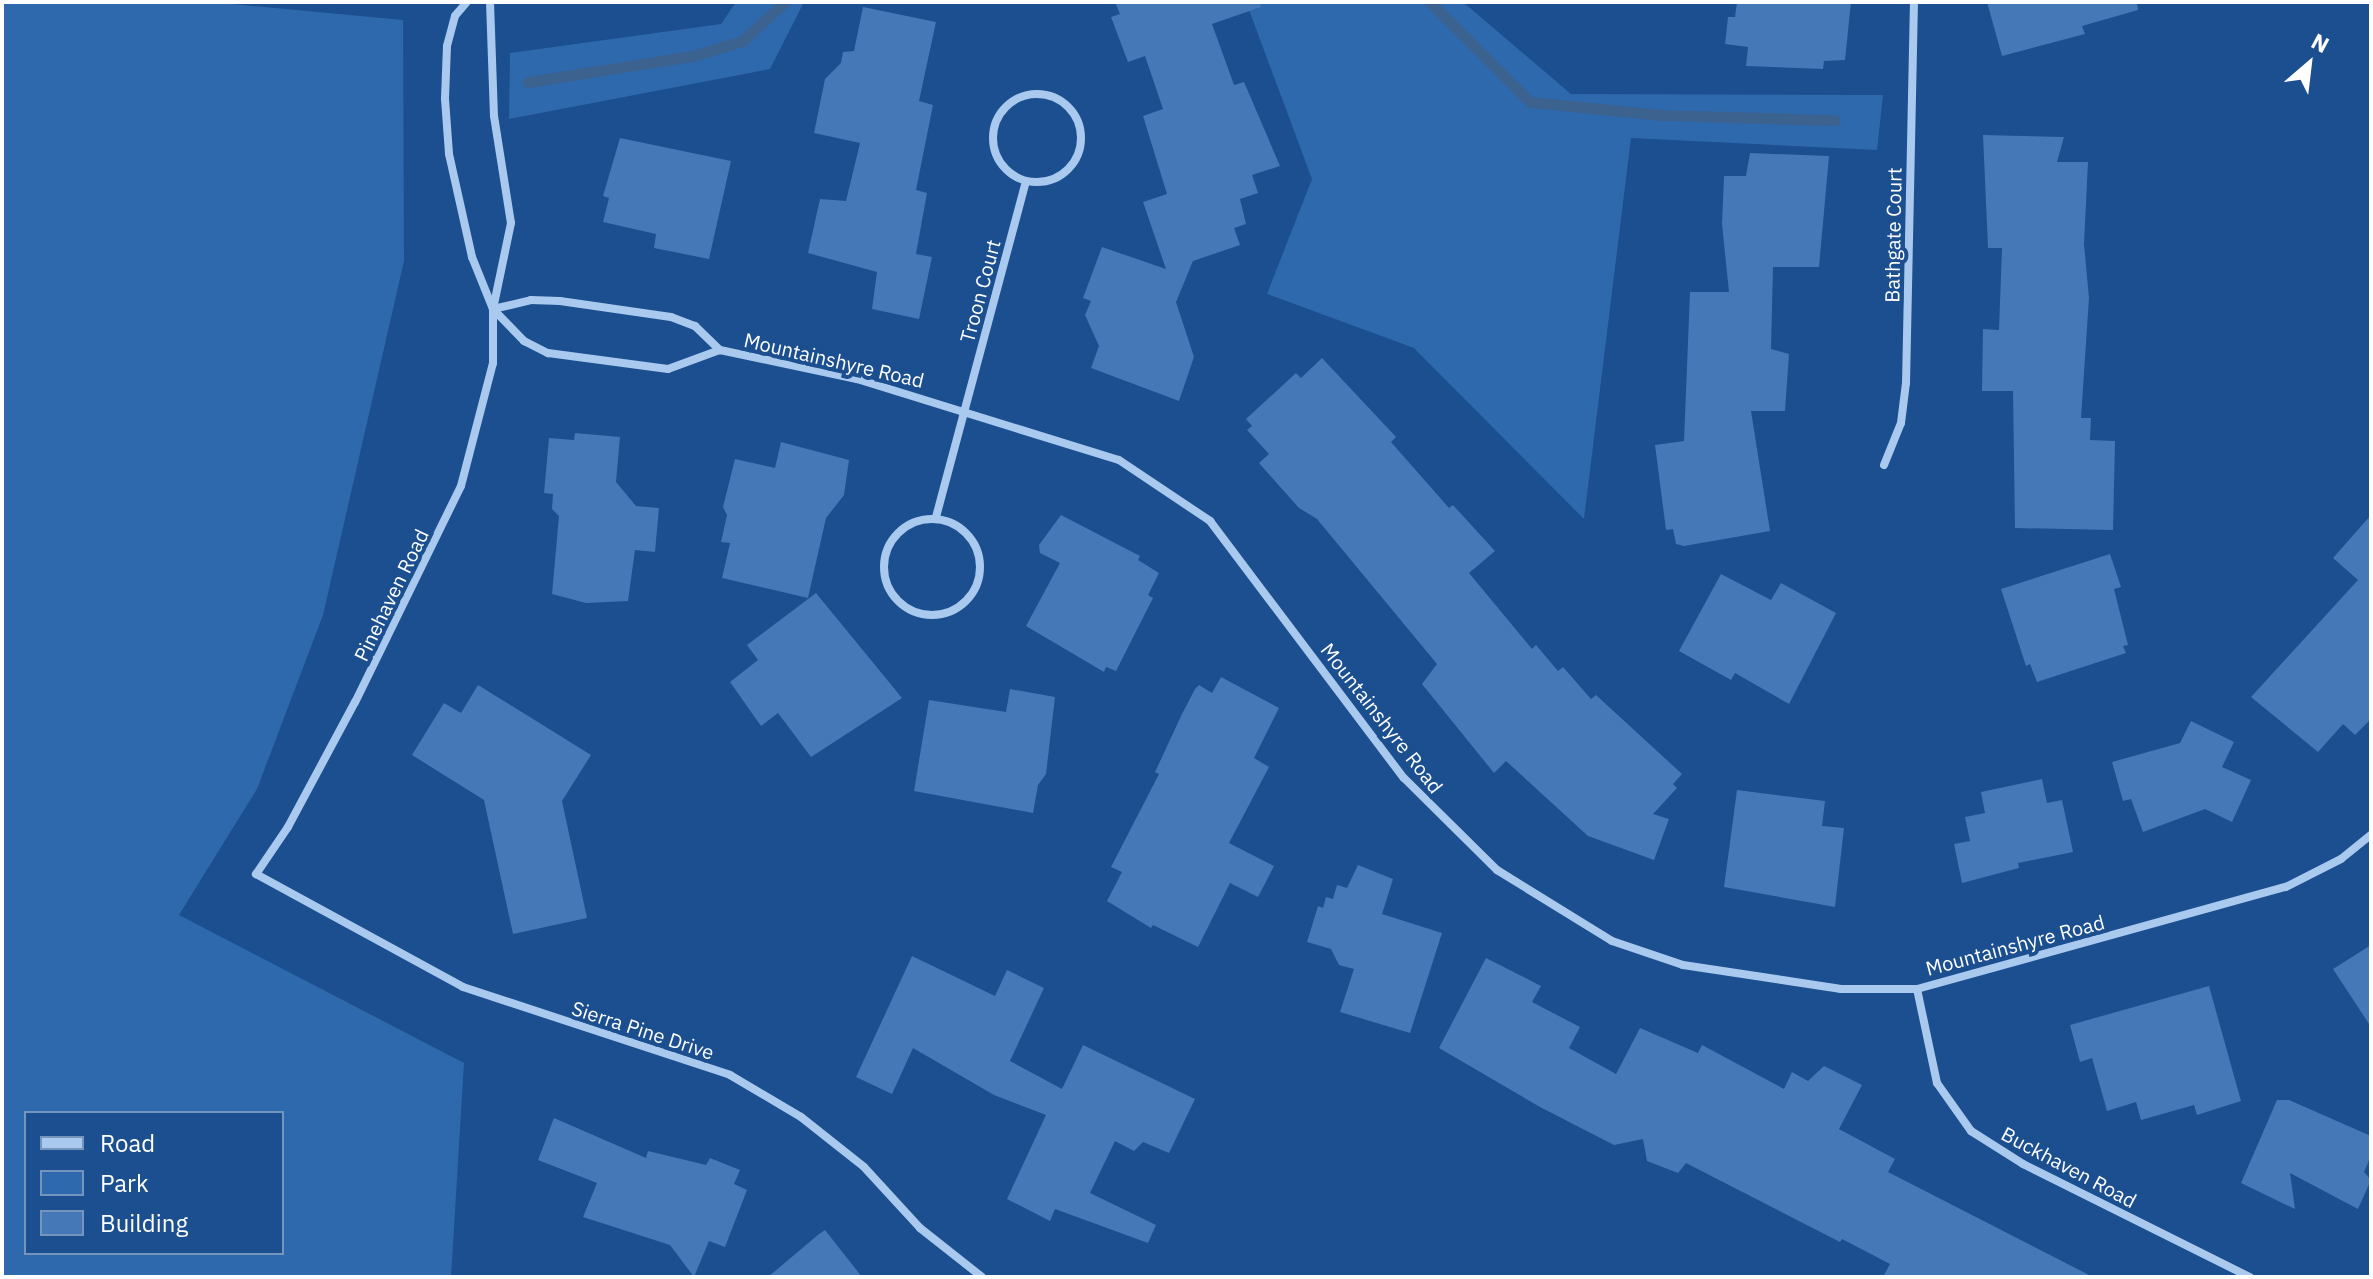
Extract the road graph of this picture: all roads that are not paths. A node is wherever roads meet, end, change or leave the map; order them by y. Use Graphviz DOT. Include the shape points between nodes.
graph roads {
  1 [pos="467,2"];
  2 [pos="490,2"];
  3 [pos="1914,2"];
  4 [pos="1026,182"];
  5 [pos="493,309"];
  6 [pos="720,350"];
  7 [pos="964,409"];
  8 [pos="1884,465"];
  9 [pos="936,517"];
  10 [pos="2371,835"];
  11 [pos="256,874"];
  12 [pos="1917,989"];
  13 [pos="982,1277"];
  14 [pos="2250,1277"];
  1 -- 5 [label="street, Pinehaven Road" via="455,16 447,46 449,154 472,257"];
  2 -- 5 [label="street, Pinehaven Road" via="494,116 511,223"];
  3 -- 8 [label="street, Bathgate Court" via="1906,383 1901,423"];
  4 -- 4 [label="street" via="1055,180 1068,171 1081,148 1073,112 1052,96 1019,97 994,124 998,160"];
  4 -- 7 [label="street, Troon Court"];
  5 -- 6 [label="street, Mountainshyre Road" via="531,300 560,301 671,317 695,326"];
  5 -- 6 [label="street, Mountainshyre Road" via="524,341 548,353 668,369"];
  5 -- 11 [label="street, Pinehaven Road" via="493,363 461,486 349,715"];
  6 -- 7 [label="street, Mountainshyre Road" via="798,364"];
  7 -- 9 [label="street, Troon Court"];
  7 -- 12 [label="street, Mountainshyre Road" via="1119,460 1210,521 1404,778 1497,870 1559,912 1612,941 1683,965 1841,989"];
  9 -- 9 [label="street" via="901,530 884,567 899,603 920,614 944,614 960,607 980,575 971,538"];
  10 -- 12 [label="street, Mountainshyre Road" via="2341,859 2286,887"];
  11 -- 13 [label="street, Sierra Pine Drive" via="463,987 730,1075 801,1117 864,1167 920,1228"];
  12 -- 14 [label="street, Buckhaven Road" via="1937,1083 1971,1131 2023,1164"];
}
